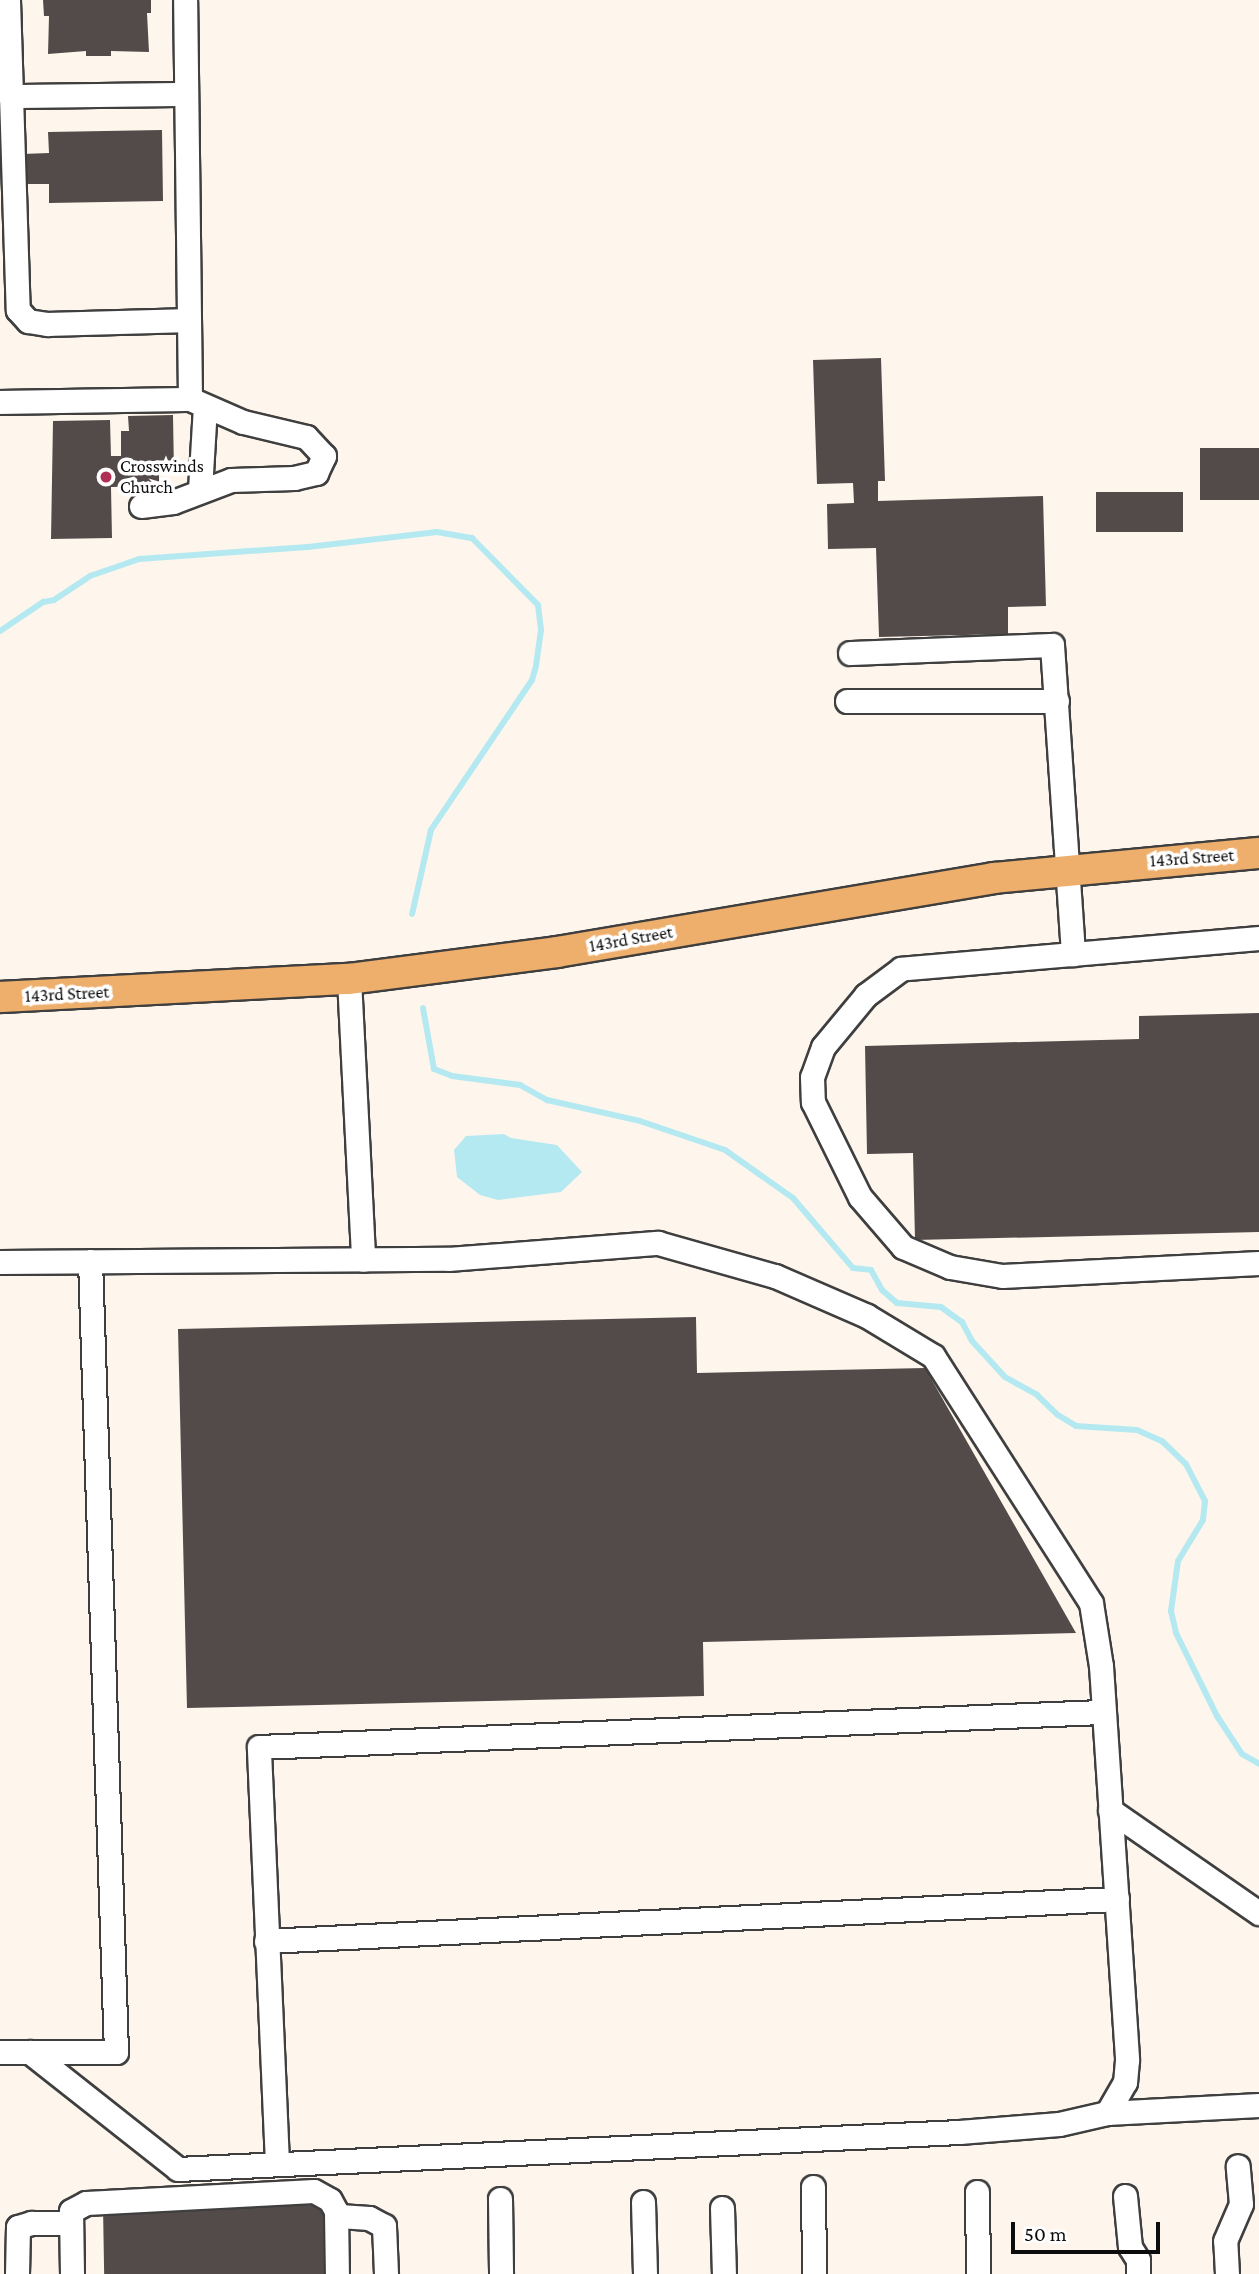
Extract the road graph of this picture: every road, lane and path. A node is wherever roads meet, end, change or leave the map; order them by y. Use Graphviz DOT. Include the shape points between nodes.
graph roads {
  1 [pos="8,0"];
  2 [pos="185,0"];
  3 [pos="186,94"];
  4 [pos="10,96"];
  5 [pos="189,320"];
  6 [pos="0,402"];
  7 [pos="198,403"];
  8 [pos="200,490"];
  9 [pos="141,506"];
  10 [pos="850,653"];
  11 [pos="1056,701"];
  12 [pos="847,702"];
  13 [pos="1259,853"];
  14 [pos="1070,869"];
  15 [pos="1259,938"];
  16 [pos="1073,954"];
  17 [pos="348,979"];
  18 [pos="0,997"];
  19 [pos="363,1260"];
  20 [pos="90,1261"];
  21 [pos="0,1262"];
  22 [pos="1259,1263"];
  23 [pos="1102,1712"];
  24 [pos="1110,1810"];
  25 [pos="1117,1899"];
  26 [pos="1259,1913"];
  27 [pos="266,1941"];
  28 [pos="0,2052"];
  29 [pos="30,2052"];
  30 [pos="1259,2105"];
  31 [pos="1107,2113"];
  32 [pos="277,2163"];
  33 [pos="1238,2166"];
  34 [pos="813,2187"];
  35 [pos="977,2192"];
  36 [pos="1125,2196"];
  37 [pos="500,2199"];
  38 [pos="643,2202"];
  39 [pos="722,2208"];
  40 [pos="336,2213"];
  41 [pos="70,2223"];
  42 [pos="17,2274"];
  43 [pos="72,2274"];
  44 [pos="337,2274"];
  45 [pos="386,2274"];
  46 [pos="501,2274"];
  47 [pos="645,2274"];
  48 [pos="724,2274"];
  49 [pos="814,2274"];
  50 [pos="978,2274"];
  51 [pos="1138,2274"];
  52 [pos="1227,2274"];
  1 -- 4 [label="lane"];
  2 -- 3 [label="lane"];
  3 -- 4 [label="lane"];
  3 -- 5 [label="lane"];
  4 -- 5 [label="lane" via="18,310 28,321 48,324"];
  5 -- 7 [label="lane"];
  6 -- 7 [label="lane"];
  7 -- 8 [label="lane"];
  7 -- 8 [label="lane" via="243,422 306,437 324,456 316,473 231,480"];
  8 -- 9 [label="lane" via="173,502"];
  10 -- 11 [label="lane" via="1052,645"];
  11 -- 12 [label="lane"];
  11 -- 14 [label="lane"];
  13 -- 14 [label="main road, 143rd Street"];
  14 -- 16 [label="lane"];
  14 -- 17 [label="main road, 143rd Street" via="934,887 556,952"];
  15 -- 16 [label="lane"];
  16 -- 22 [label="lane" via="901,970 866,995 823,1047 812,1077 813,1101 860,1197 904,1247 950,1267 976,1272 1002,1276"];
  17 -- 18 [label="main road, 143rd Street"];
  17 -- 19 [label="lane"];
  19 -- 20 [label="lane"];
  19 -- 23 [label="lane" via="447,1259 658,1243 775,1276 867,1316 933,1356 1091,1603 1101,1666"];
  20 -- 21 [label="lane"];
  20 -- 29 [label="lane" via="116,2052"];
  23 -- 24 [label="lane"];
  23 -- 27 [label="lane" via="259,1747"];
  24 -- 25 [label="lane"];
  24 -- 26 [label="lane"];
  25 -- 27 [label="lane"];
  25 -- 31 [label="lane" via="1127,2060 1125,2082"];
  27 -- 32 [label="lane"];
  28 -- 29 [label="lane"];
  29 -- 32 [label="lane" via="178,2169"];
  30 -- 31 [label="lane"];
  31 -- 32 [label="lane" via="1059,2124 960,2132"];
  33 -- 52 [label="lane" via="1241,2204 1225,2241"];
  34 -- 49 [label="lane"];
  35 -- 50 [label="lane"];
  36 -- 51 [label="lane" via="1130,2248 1138,2260"];
  37 -- 46 [label="lane"];
  38 -- 47 [label="lane"];
  39 -- 48 [label="lane"];
  40 -- 41 [label="lane" via="330,2200 314,2191 105,2200 75,2207"];
  40 -- 44 [label="lane"];
  40 -- 45 [label="lane" via="384,2226"];
  41 -- 42 [label="lane" via="18,2227"];
  41 -- 43 [label="lane"];
}
